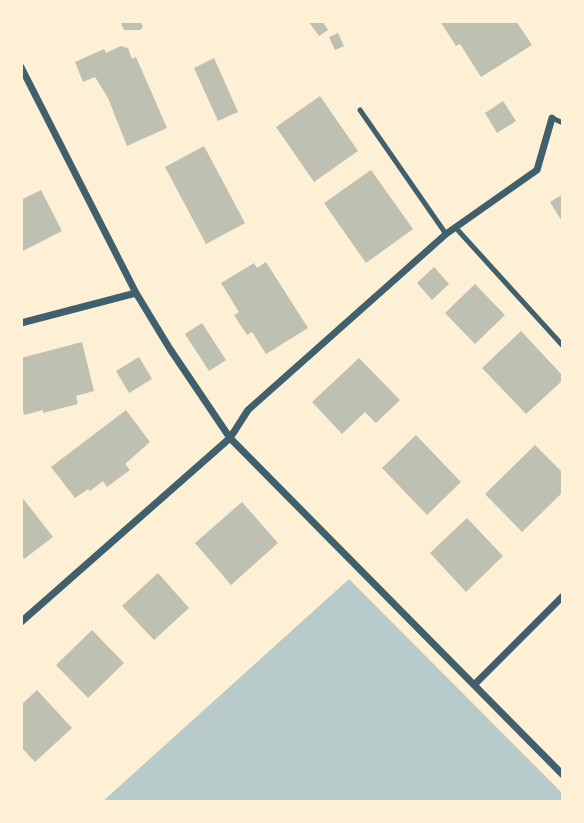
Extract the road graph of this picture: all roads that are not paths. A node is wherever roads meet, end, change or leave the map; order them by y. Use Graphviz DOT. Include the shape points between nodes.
graph roads {
  1 [pos="21,67"];
  2 [pos="360,110"];
  3 [pos="552,118"];
  4 [pos="563,123"];
  5 [pos="455,227"];
  6 [pos="446,234"];
  7 [pos="136,293"];
  8 [pos="21,323"];
  9 [pos="563,346"];
  10 [pos="230,439"];
  11 [pos="563,596"];
  12 [pos="21,622"];
  13 [pos="475,684"];
  14 [pos="563,775"];
  1 -- 7 [label="street"];
  2 -- 6 [label="lane"];
  3 -- 4 [label="lane"];
  3 -- 5 [label="street" via="537,170"];
  5 -- 6 [label="street"];
  5 -- 9 [label="lane"];
  6 -- 10 [label="street" via="248,410"];
  7 -- 8 [label="street"];
  7 -- 10 [label="street"];
  10 -- 12 [label="street"];
  10 -- 13 [label="street"];
  11 -- 13 [label="street"];
  13 -- 14 [label="street"];
}
